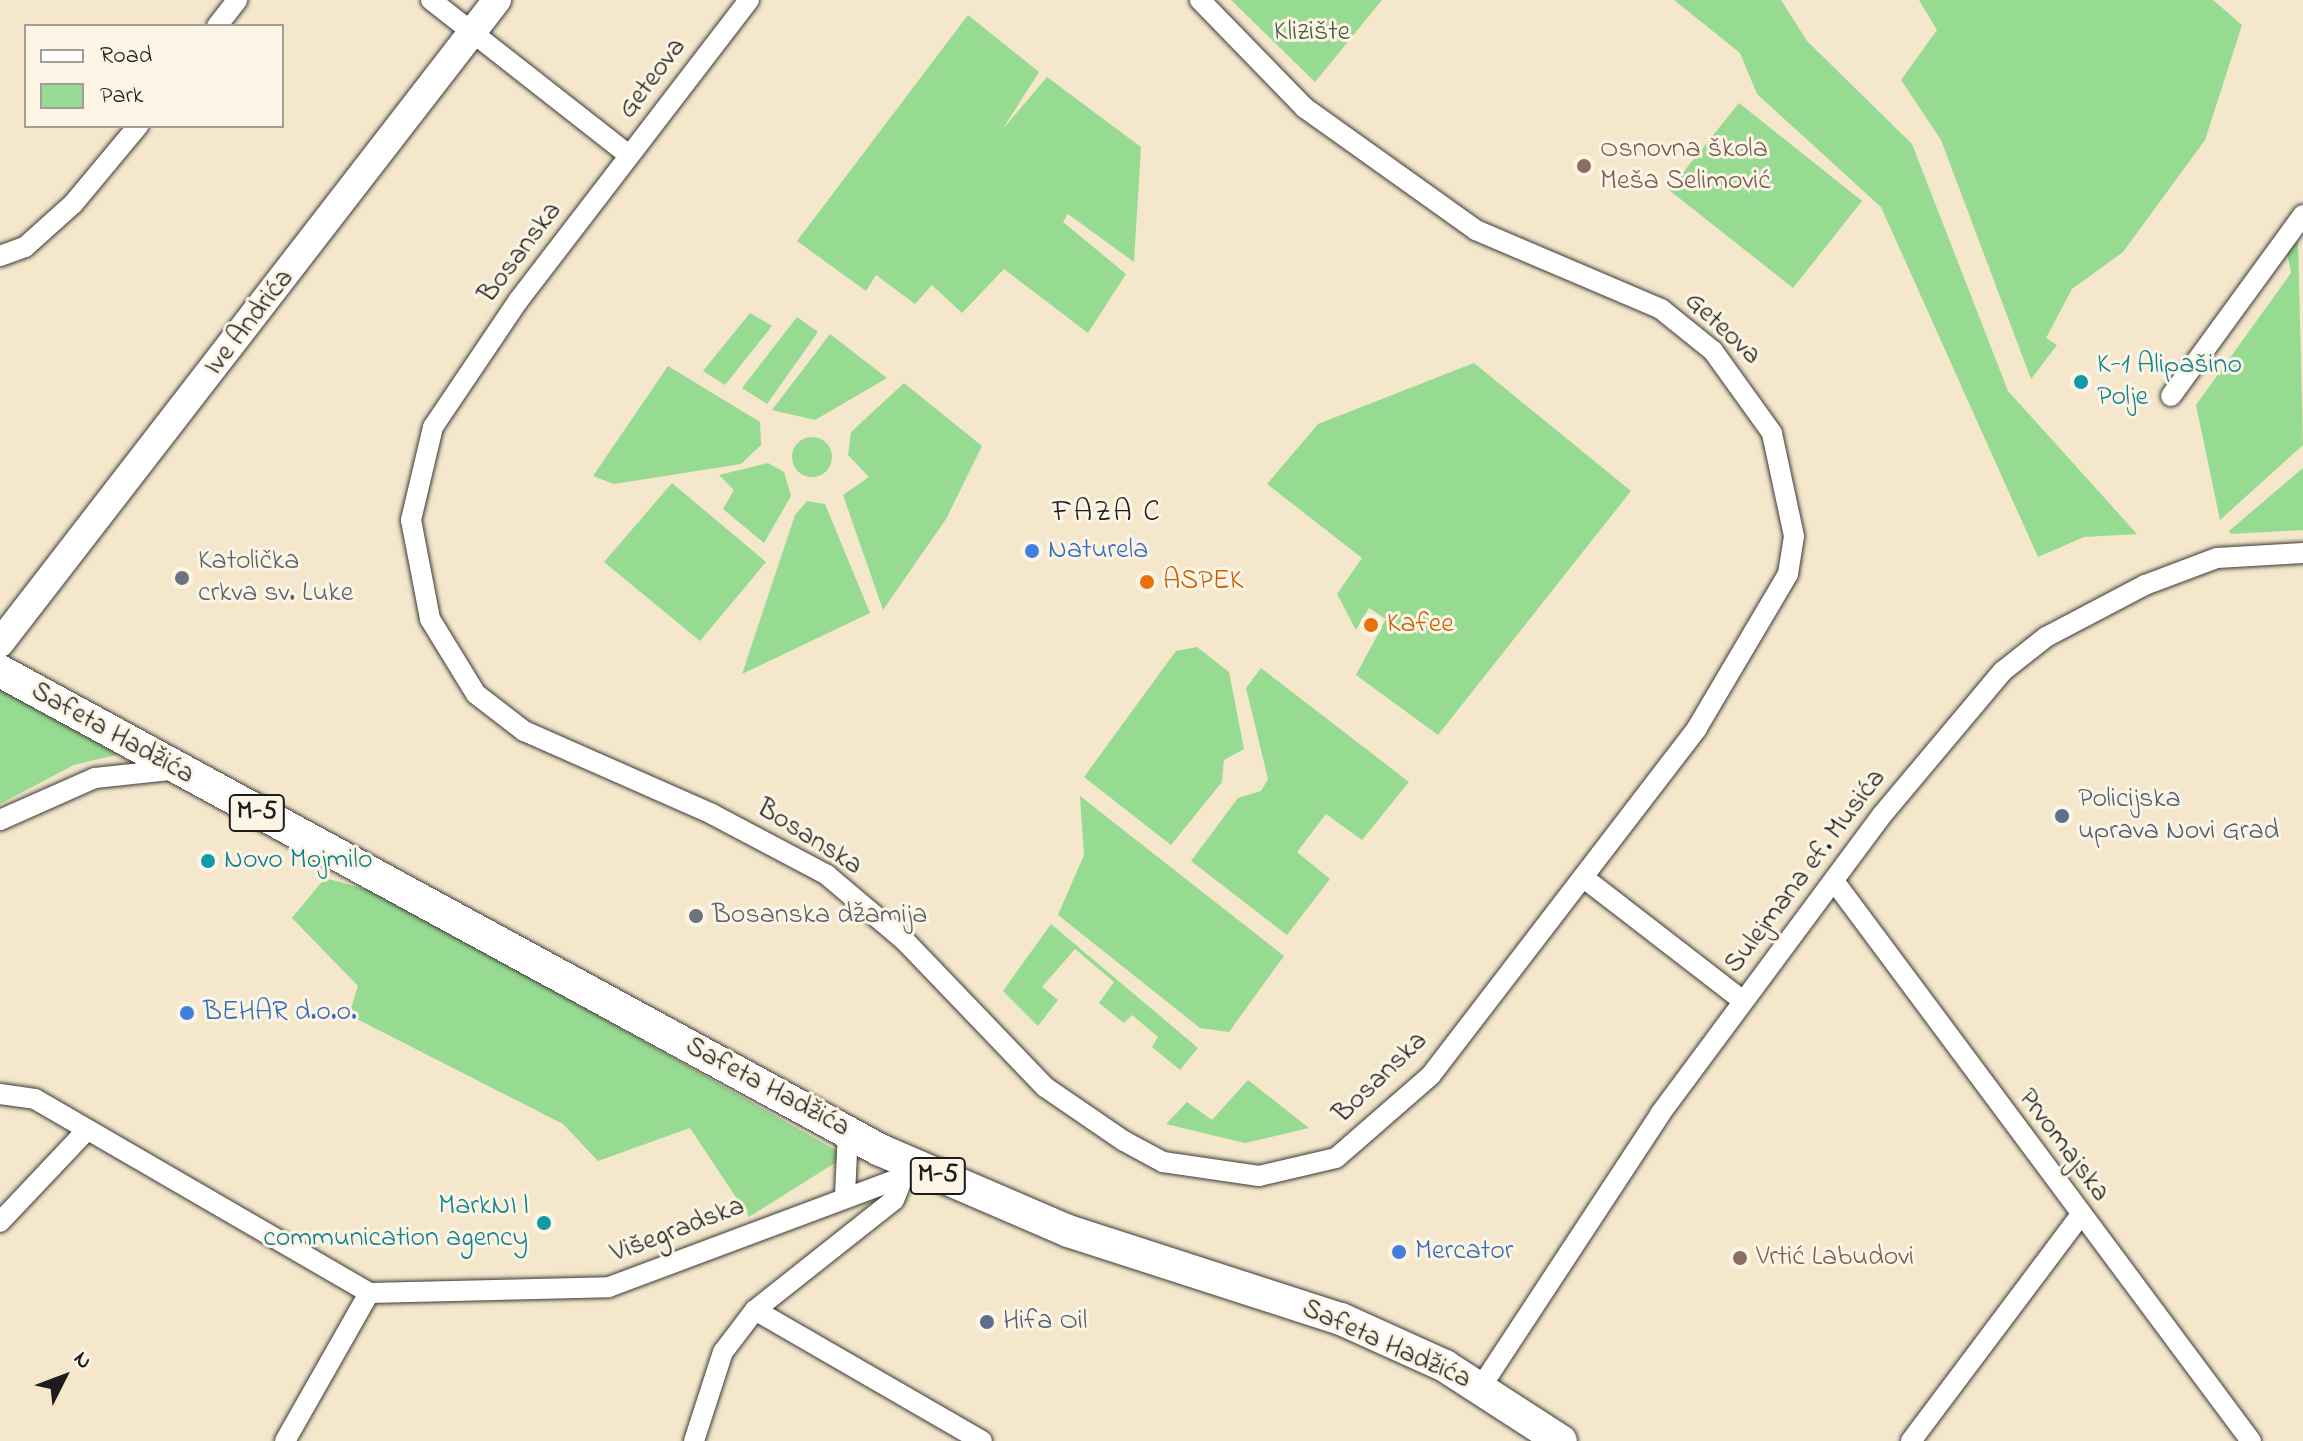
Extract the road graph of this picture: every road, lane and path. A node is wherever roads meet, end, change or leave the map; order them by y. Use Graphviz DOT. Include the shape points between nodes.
graph roads {
  1 [pos="237,0"];
  2 [pos="431,0"];
  3 [pos="497,0"];
  4 [pos="749,0"];
  5 [pos="1200,0"];
  6 [pos="219,24"];
  7 [pos="473,33"];
  8 [pos="136,128"];
  9 [pos="629,155"];
  10 [pos="2303,215"];
  11 [pos="0,256"];
  12 [pos="2171,396"];
  13 [pos="2303,553"];
  14 [pos="0,643"];
  15 [pos="0,671"];
  16 [pos="176,770"];
  17 [pos="0,820"];
  18 [pos="1584,878"];
  19 [pos="1834,881"];
  20 [pos="1743,1001"];
  21 [pos="0,1094"];
  22 [pos="86,1131"];
  23 [pos="848,1132"];
  24 [pos="906,1170"];
  25 [pos="845,1195"];
  26 [pos="2080,1216"];
  27 [pos="0,1222"];
  28 [pos="369,1293"];
  29 [pos="755,1310"];
  30 [pos="1481,1387"];
  31 [pos="285,1441"];
  32 [pos="694,1441"];
  33 [pos="982,1441"];
  34 [pos="1561,1441"];
  35 [pos="1911,1441"];
  36 [pos="2251,1441"];
  1 -- 6 [label="street"];
  2 -- 7 [label="street"];
  3 -- 7 [label="main road, Ive Andrića"];
  4 -- 9 [label="street, Geteova"];
  5 -- 18 [label="street, Geteova" via="1305,108 1476,230 1661,309 1713,351 1772,433 1794,536 1788,574 1697,728"];
  7 -- 9 [label="street"];
  7 -- 14 [label="main road, Ive Andrića"];
  8 -- 11 [label="street" via="73,204 25,247"];
  9 -- 18 [label="street, Bosanska" via="518,301 429,436 411,520 417,573 430,619 476,694 524,731 712,814 827,875 905,941 1045,1087 1163,1162 1259,1176 1336,1158 1431,1075"];
  10 -- 12 [label="street"];
  13 -- 19 [label="street, Sulejmana ef. Musića" via="2217,558 2145,585 2046,637 1971,705"];
  15 -- 16 [label="main road, Safeta Hadžića / M-5"];
  16 -- 17 [label="street" via="128,769 95,778"];
  16 -- 23 [label="main road, Safeta Hadžića / M-5"];
  18 -- 20 [label="street"];
  19 -- 20 [label="street, Sulejmana ef. Musića"];
  19 -- 26 [label="street, Prvomajska"];
  20 -- 30 [label="street, Sulejmana ef. Musića" via="1660,1114"];
  21 -- 22 [label="street" via="35,1099"];
  22 -- 27 [label="street"];
  22 -- 28 [label="street"];
  23 -- 24 [label="main road, Safeta Hadžića / M-5"];
  23 -- 25 [label="street"];
  24 -- 25 [label="street, Višegradska"];
  24 -- 29 [label="street" via="894,1200"];
  24 -- 30 [label="main road, Safeta Hadžića / M-5" via="1068,1231 1341,1319"];
  25 -- 28 [label="street, Višegradska" via="609,1287"];
  26 -- 35 [label="street"];
  26 -- 36 [label="street, Prvomajska"];
  28 -- 31 [label="street"];
  29 -- 32 [label="street" via="723,1352"];
  29 -- 33 [label="street"];
  30 -- 34 [label="main road, Safeta Hadžića / M-5"];
}
